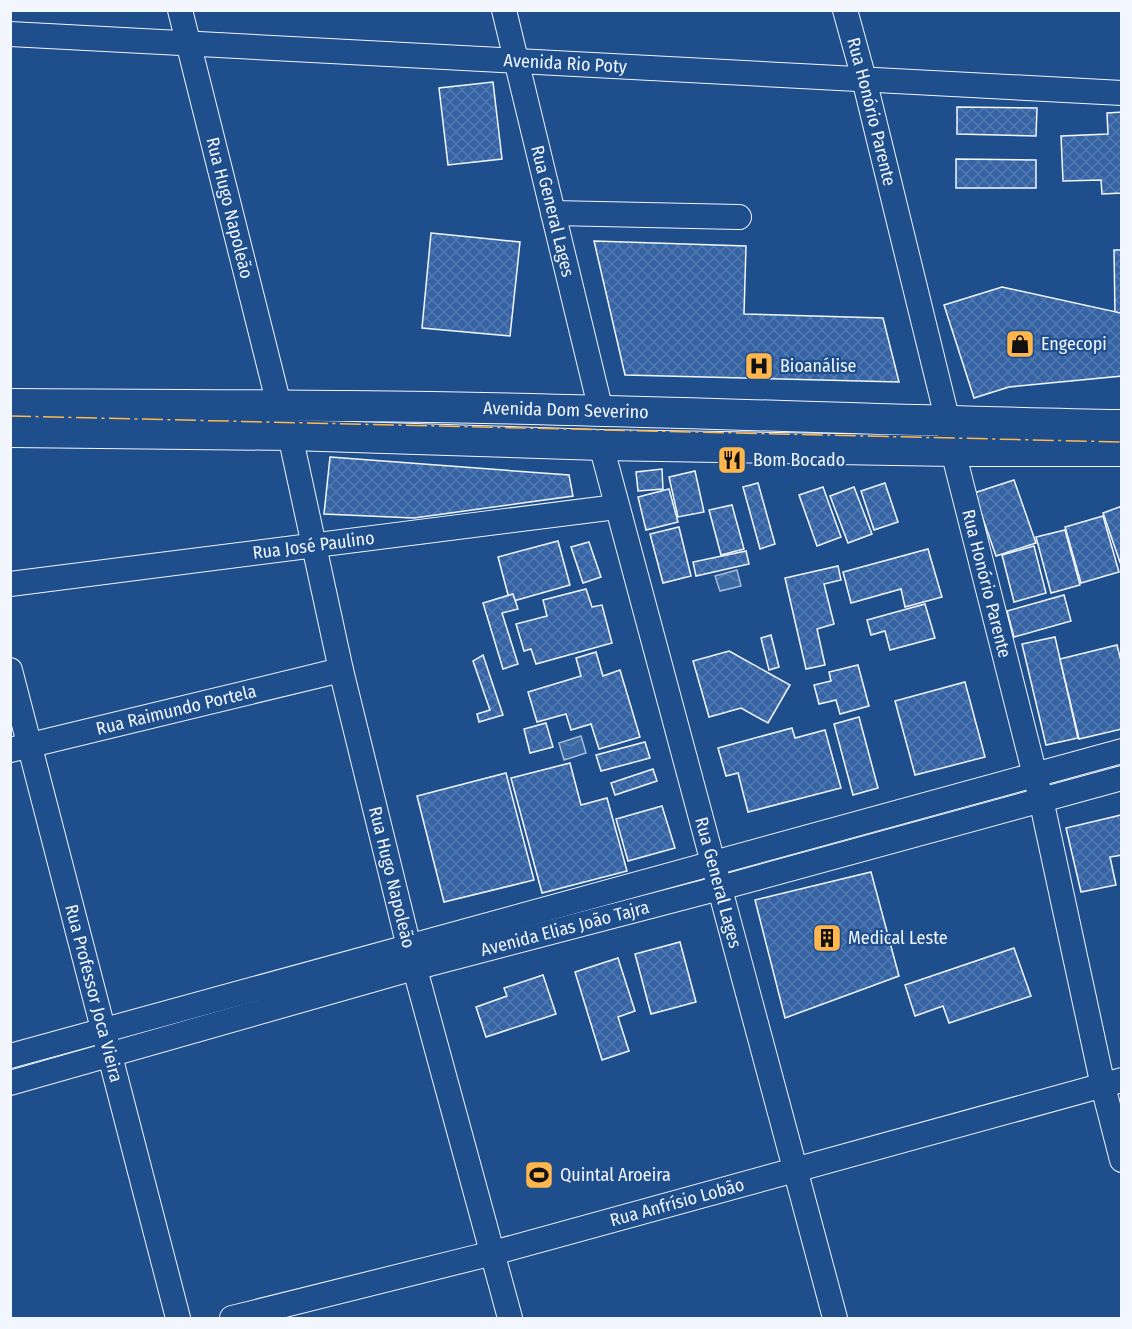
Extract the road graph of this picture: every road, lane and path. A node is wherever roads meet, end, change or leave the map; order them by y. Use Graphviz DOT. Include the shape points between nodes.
graph roads {
  1 [pos="180,10"];
  2 [pos="504,10"];
  3 [pos="845,10"];
  4 [pos="10,34"];
  5 [pos="189,43"];
  6 [pos="516,59"];
  7 [pos="864,79"];
  8 [pos="1122,93"];
  9 [pos="553,213"];
  10 [pos="739,217"];
  11 [pos="10,404"];
  12 [pos="279,405"];
  13 [pos="601,411"];
  14 [pos="948,422"];
  15 [pos="1122,425"];
  16 [pos="10,432"];
  17 [pos="290,435"];
  18 [pos="601,445"];
  19 [pos="953,451"];
  20 [pos="1122,451"];
  21 [pos="616,507"];
  22 [pos="314,546"];
  23 [pos="10,584"];
  24 [pos="10,670"];
  25 [pos="341,670"];
  26 [pos="20,748"];
  27 [pos="1122,751"];
  28 [pos="1035,775"];
  29 [pos="1122,778"];
  30 [pos="1041,799"];
  31 [pos="712,863"];
  32 [pos="720,888"];
  33 [pos="412,957"];
  34 [pos="104,1032"];
  35 [pos="10,1056"];
  36 [pos="110,1056"];
  37 [pos="10,1083"];
  38 [pos="1112,1083"];
  39 [pos="1122,1160"];
  40 [pos="794,1171"];
  41 [pos="493,1253"];
  42 [pos="178,1318"];
  43 [pos="232,1318"];
  44 [pos="510,1318"];
  45 [pos="835,1318"];
  1 -- 5 [label="street, Rua Hugo Napoleão"];
  2 -- 6 [label="street, Rua General Lages"];
  3 -- 7 [label="street, Rua Honório Parente"];
  4 -- 5 [label="street, Avenida Rio Poty"];
  5 -- 6 [label="street, Avenida Rio Poty"];
  5 -- 12 [label="street, Rua Hugo Napoleão"];
  6 -- 7 [label="street, Avenida Rio Poty"];
  6 -- 9 [label="street, Rua General Lages"];
  7 -- 8 [label="street, Avenida Rio Poty"];
  7 -- 14 [label="street, Rua Honório Parente"];
  9 -- 10 [label="street"];
  9 -- 13 [label="street, Rua General Lages"];
  11 -- 12 [label="main road, Avenida Dom Severino"];
  12 -- 13 [label="main road, Avenida Dom Severino"];
  13 -- 14 [label="main road, Avenida Dom Severino"];
  14 -- 15 [label="main road, Avenida Dom Severino"];
  14 -- 19 [label="street, Rua Honório Parente"];
  16 -- 17 [label="main road, Avenida Dom Severino"];
  17 -- 18 [label="main road, Avenida Dom Severino"];
  17 -- 22 [label="street, Rua Hugo Napoleão"];
  18 -- 19 [label="main road, Avenida Dom Severino"];
  18 -- 21 [label="street, Rua General Lages"];
  19 -- 20 [label="main road, Avenida Dom Severino"];
  19 -- 28 [label="street, Rua Honório Parente"];
  21 -- 22 [label="street, Rua José Paulino"];
  21 -- 31 [label="street, Rua General Lages"];
  22 -- 23 [label="street, Rua José Paulino"];
  22 -- 25 [label="street, Rua Hugo Napoleão"];
  24 -- 26 [label="street, Rua Professor Joca Vieira"];
  25 -- 26 [label="street, Rua Raimundo Portela"];
  25 -- 33 [label="street, Rua Hugo Napoleão"];
  26 -- 34 [label="street, Rua Professor Joca Vieira"];
  27 -- 28 [label="street, Avenida Elias João Tajra"];
  28 -- 30 [label="street, Rua Honório Parente"];
  28 -- 31 [label="street, Avenida Elias João Tajra"];
  29 -- 30 [label="street, Avenida Elias João Tajra"];
  30 -- 32 [label="street, Avenida Elias João Tajra"];
  30 -- 38 [label="street, Rua Honório Parente"];
  31 -- 32 [label="street, Rua General Lages"];
  31 -- 33 [label="street, Avenida Elias João Tajra"];
  32 -- 33 [label="street, Avenida Elias João Tajra"];
  32 -- 40 [label="street, Rua General Lages"];
  33 -- 34 [label="street, Avenida Elias João Tajra"];
  33 -- 36 [label="street, Avenida Elias João Tajra"];
  33 -- 41 [label="street, Rua Hugo Napoleão"];
  34 -- 35 [label="street, Avenida Elias João Tajra"];
  34 -- 36 [label="street, Rua Professor Joca Vieira"];
  36 -- 37 [label="street, Avenida Elias João Tajra"];
  36 -- 42 [label="street, Rua Professor Joca Vieira"];
  38 -- 39 [label="street, Rua Honório Parente"];
  38 -- 40 [label="street, Rua Anfrísio Lobão"];
  40 -- 41 [label="street, Rua Anfrísio Lobão"];
  40 -- 45 [label="street, Rua General Lages"];
  41 -- 43 [label="street, Rua Anfrísio Lobão"];
  41 -- 44 [label="street, Rua Hugo Napoleão"];
}
